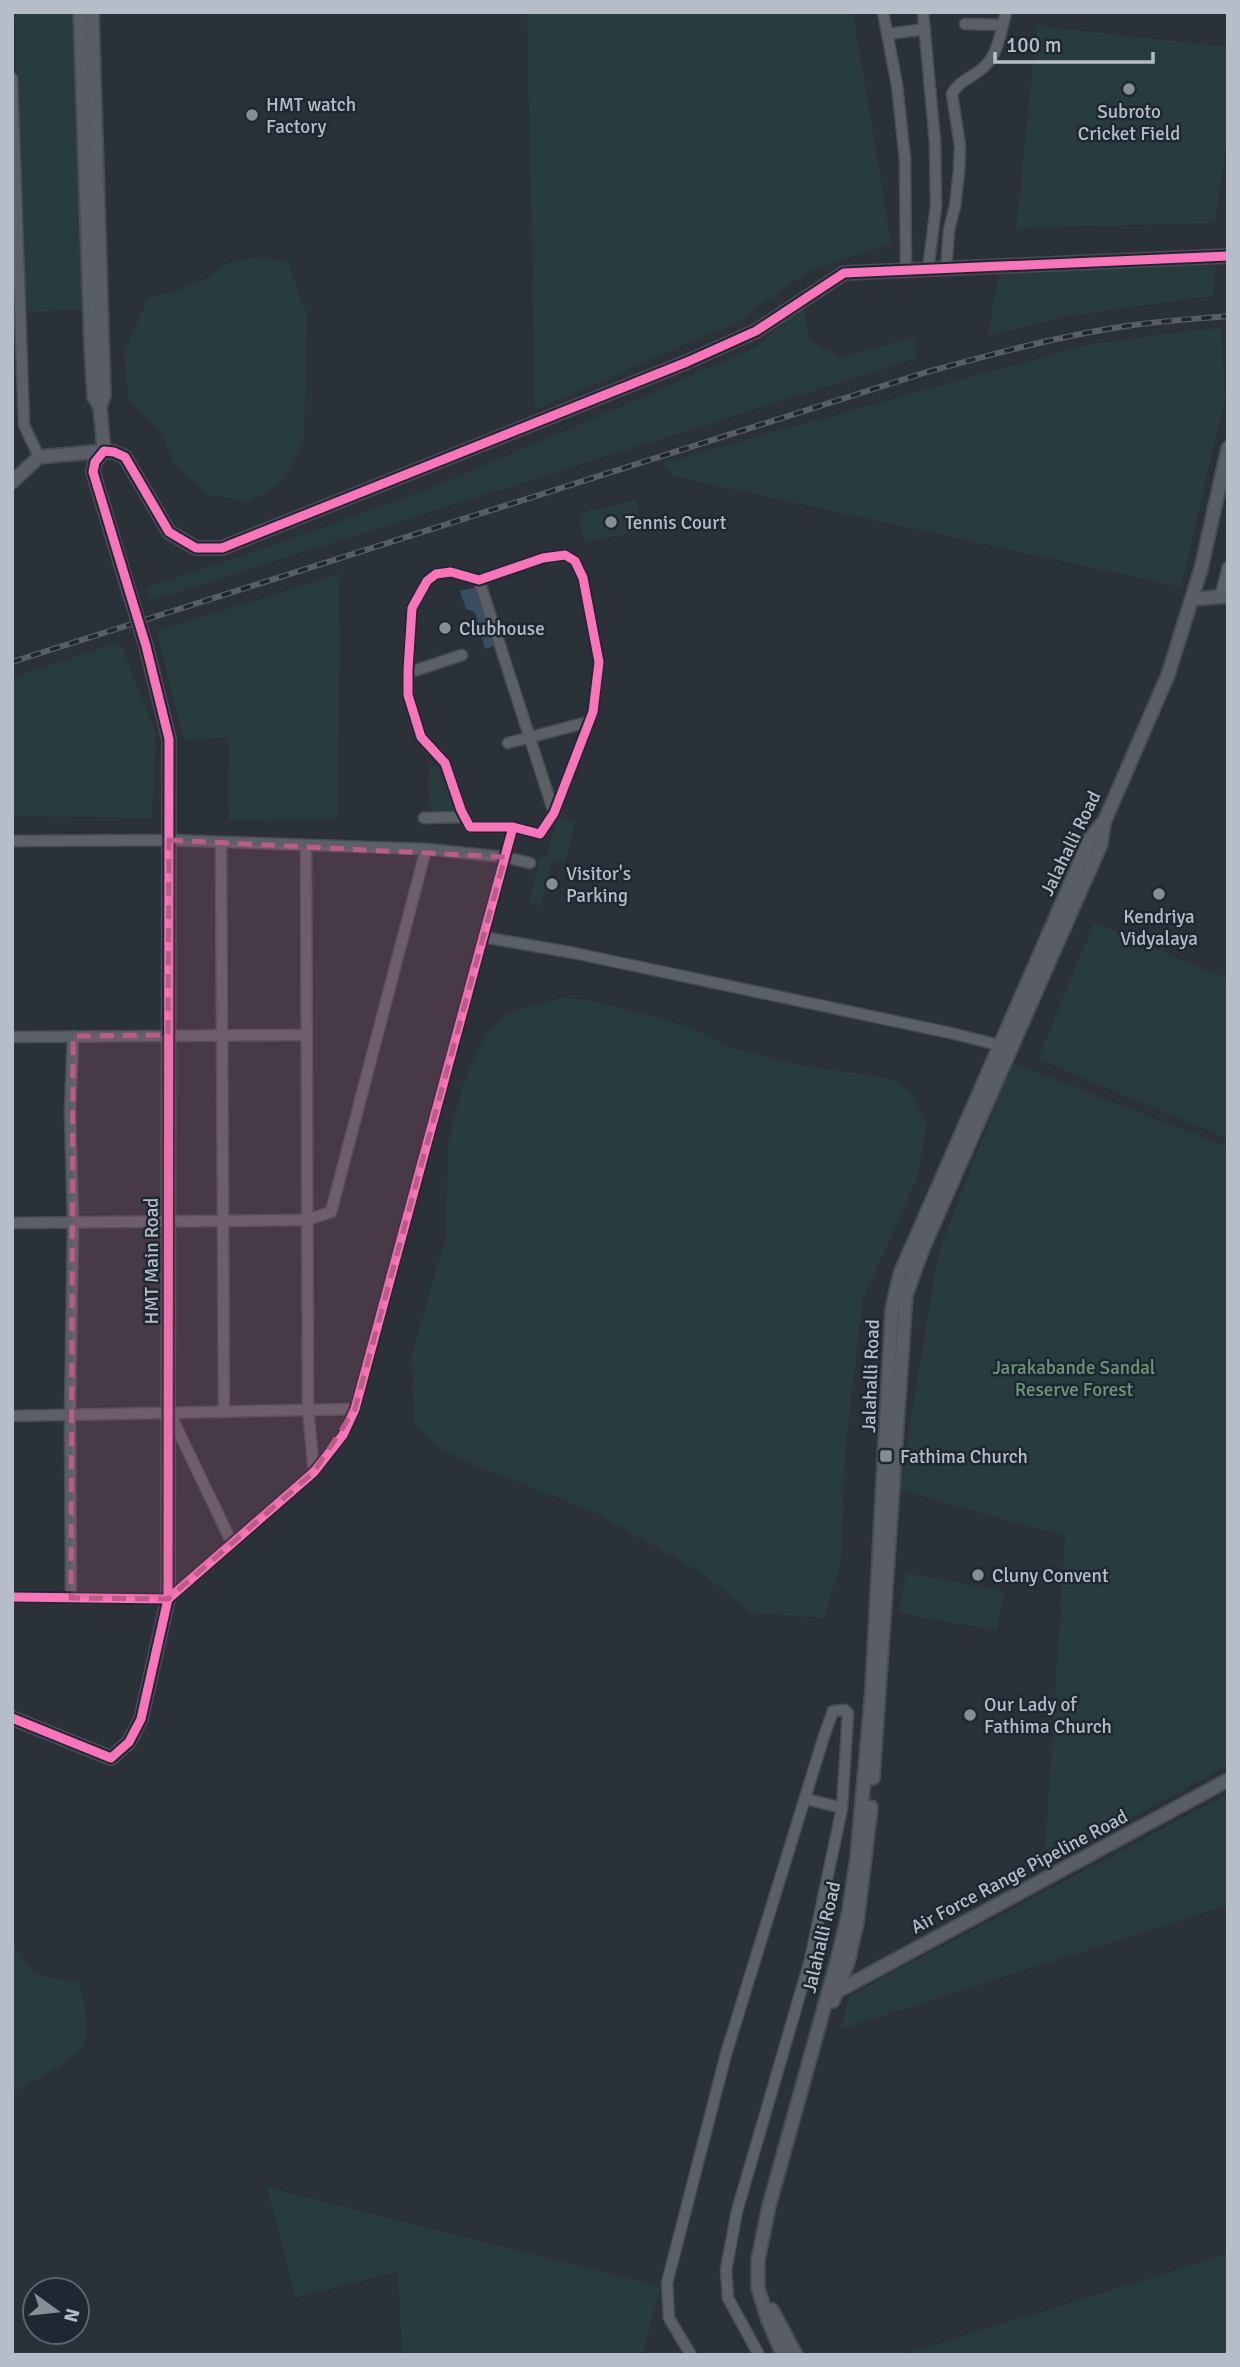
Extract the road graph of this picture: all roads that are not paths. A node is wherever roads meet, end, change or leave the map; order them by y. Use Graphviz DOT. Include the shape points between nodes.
graph roads {
  1 [pos="80,12"];
  2 [pos="92,12"];
  3 [pos="883,12"];
  4 [pos="923,12"];
  5 [pos="1006,12"];
  6 [pos="965,24"];
  7 [pos="1003,25"];
  8 [pos="925,29"];
  9 [pos="888,34"];
  10 [pos="12,78"];
  11 [pos="1228,256"];
  12 [pos="946,269"];
  13 [pos="928,270"];
  14 [pos="906,271"];
  15 [pos="100,407"];
  16 [pos="1228,448"];
  17 [pos="104,451"];
  18 [pos="39,457"];
  19 [pos="12,482"];
  20 [pos="1228,567"];
  21 [pos="479,580"];
  22 [pos="1224,596"];
  23 [pos="1193,599"];
  24 [pos="462,655"];
  25 [pos="408,673"];
  26 [pos="588,722"];
  27 [pos="530,738"];
  28 [pos="508,743"];
  29 [pos="554,813"];
  30 [pos="465,817"];
  31 [pos="424,818"];
  32 [pos="513,827"];
  33 [pos="169,840"];
  34 [pos="12,841"];
  35 [pos="221,842"];
  36 [pos="306,845"];
  37 [pos="426,849"];
  38 [pos="506,857"];
  39 [pos="530,863"];
  40 [pos="483,937"];
  41 [pos="168,1035"];
  42 [pos="222,1035"];
  43 [pos="306,1035"];
  44 [pos="73,1036"];
  45 [pos="12,1037"];
  46 [pos="1004,1046"];
  47 [pos="307,1220"];
  48 [pos="168,1221"];
  49 [pos="223,1221"];
  50 [pos="73,1222"];
  51 [pos="12,1223"];
  52 [pos="355,1409"];
  53 [pos="308,1410"];
  54 [pos="224,1412"];
  55 [pos="169,1414"];
  56 [pos="71,1415"];
  57 [pos="12,1416"];
  58 [pos="314,1472"];
  59 [pos="232,1543"];
  60 [pos="12,1597"];
  61 [pos="71,1598"];
  62 [pos="168,1599"];
  63 [pos="12,1718"];
  64 [pos="1228,1780"];
  65 [pos="806,1799"];
  66 [pos="842,1808"];
  67 [pos="832,1992"];
  68 [pos="691,2355"];
  69 [pos="759,2355"];
  70 [pos="783,2355"];
  71 [pos="796,2355"];
  1 -- 15 [label="street" via="91,347 94,397"];
  2 -- 15 [label="street" via="104,395"];
  3 -- 9 [label="street"];
  4 -- 8 [label="street"];
  5 -- 7 [label="street"];
  6 -- 7 [label="street"];
  7 -- 12 [label="street" via="988,64 952,94 960,146"];
  8 -- 9 [label="street"];
  8 -- 13 [label="street" via="936,206"];
  9 -- 14 [label="street" via="905,159"];
  10 -- 18 [label="street" via="24,425"];
  11 -- 12 [label="street"];
  12 -- 13 [label="street"];
  13 -- 14 [label="street"];
  14 -- 17 [label="street" via="844,274 756,331 687,362 222,548 196,548 169,532 125,457"];
  15 -- 17 [label="street, HMT Main Road"];
  16 -- 23 [label="street, Jalahalli Road"];
  17 -- 18 [label="street"];
  17 -- 33 [label="street, HMT Main Road, bridge" via="93,472 169,739"];
  18 -- 19 [label="street"];
  20 -- 22 [label="street"];
  21 -- 25 [label="street" via="451,572 436,574 427,582 412,608"];
  21 -- 26 [label="street" via="543,558 565,555 575,561 583,578 599,662"];
  21 -- 27 [label="street"];
  22 -- 23 [label="street"];
  23 -- 46 [label="street, Jalahalli Road" via="1168,675 1105,820 1090,839"];
  24 -- 25 [label="street"];
  25 -- 30 [label="street" via="408,695 421,737 445,763"];
  26 -- 27 [label="street"];
  26 -- 29 [label="street"];
  27 -- 28 [label="street"];
  27 -- 29 [label="street"];
  29 -- 32 [label="street" via="540,834"];
  30 -- 31 [label="street"];
  30 -- 32 [label="street" via="470,827"];
  32 -- 38 [label="street"];
  33 -- 34 [label="street"];
  33 -- 35 [label="street"];
  33 -- 41 [label="street, HMT Main Road"];
  35 -- 36 [label="street"];
  35 -- 42 [label="street"];
  36 -- 37 [label="street"];
  36 -- 43 [label="street"];
  37 -- 38 [label="street"];
  37 -- 47 [label="street" via="331,1212"];
  38 -- 39 [label="street"];
  38 -- 40 [label="street"];
  40 -- 46 [label="street"];
  40 -- 52 [label="street"];
  41 -- 42 [label="street"];
  41 -- 44 [label="street"];
  41 -- 48 [label="street, HMT Main Road"];
  42 -- 43 [label="street"];
  42 -- 49 [label="street"];
  43 -- 47 [label="street"];
  44 -- 45 [label="street"];
  44 -- 50 [label="street"];
  46 -- 67 [label="street, Jalahalli Road" via="900,1274 892,1310 894,1383 863,1800 849,1911"];
  47 -- 49 [label="street"];
  47 -- 53 [label="street"];
  48 -- 49 [label="street"];
  48 -- 50 [label="street"];
  48 -- 55 [label="street, HMT Main Road"];
  49 -- 54 [label="street"];
  50 -- 51 [label="street"];
  50 -- 56 [label="street"];
  52 -- 53 [label="street"];
  52 -- 58 [label="street" via="343,1435"];
  53 -- 54 [label="street"];
  53 -- 58 [label="street"];
  54 -- 55 [label="street"];
  55 -- 56 [label="street"];
  55 -- 59 [label="street"];
  55 -- 62 [label="street, HMT Main Road"];
  56 -- 57 [label="street"];
  56 -- 61 [label="street"];
  58 -- 59 [label="street"];
  59 -- 62 [label="street"];
  60 -- 61 [label="street"];
  61 -- 62 [label="street"];
  62 -- 63 [label="street, HMT Main Road" via="141,1719 129,1742 111,1758"];
  64 -- 67 [label="street, Air Force Range Pipeline Road"];
  65 -- 66 [label="street"];
  65 -- 66 [label="street" via="833,1711 845,1710"];
  65 -- 68 [label="street" via="726,2054 667,2283 669,2318"];
  66 -- 69 [label="street" via="810,1960 737,2211 726,2270 728,2298"];
  67 -- 70 [label="street, Jalahalli Road" via="769,2206 758,2260 758,2288"];
  67 -- 71 [label="street, Jalahalli Road" via="772,2210 763,2261 774,2314"];
}
